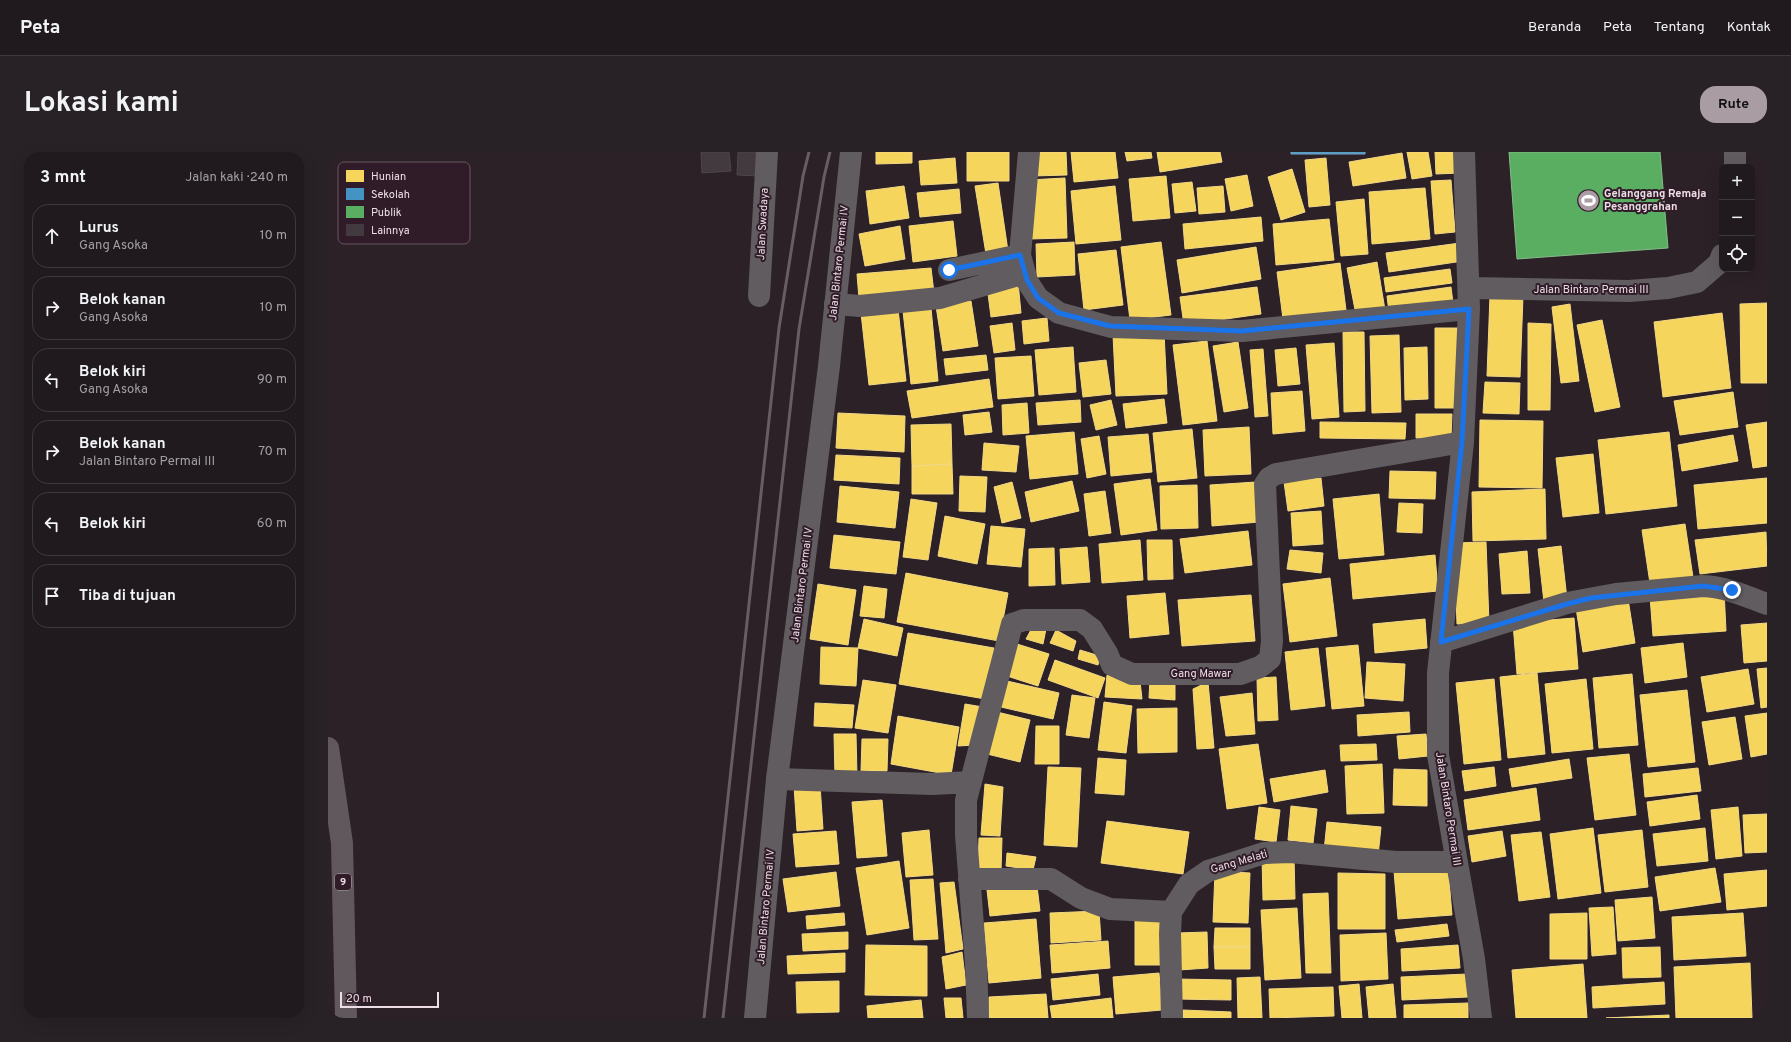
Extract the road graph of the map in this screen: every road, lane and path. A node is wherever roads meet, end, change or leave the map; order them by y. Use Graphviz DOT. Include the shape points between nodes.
graph roads {
  1 [pos="767,152"];
  2 [pos="851,152"];
  3 [pos="1029,152"];
  4 [pos="1464,152"];
  5 [pos="1735,152"];
  6 [pos="1735,164"];
  7 [pos="1719,263"];
  8 [pos="1022,264"];
  9 [pos="949,270"];
  10 [pos="759,296"];
  11 [pos="1470,299"];
  12 [pos="835,304"];
  13 [pos="1462,442"];
  14 [pos="1767,604"];
  15 [pos="1441,642"];
  16 [pos="328,748"];
  17 [pos="777,779"];
  18 [pos="971,782"];
  19 [pos="1456,862"];
  20 [pos="969,879"];
  21 [pos="1171,912"];
  22 [pos="346,1018"];
  23 [pos="755,1018"];
  24 [pos="978,1018"];
  25 [pos="1172,1018"];
  26 [pos="1480,1018"];
  1 -- 10 [label="street, Jalan Swadaya"];
  2 -- 12 [label="street, Jalan Bintaro Permai IV"];
  3 -- 8 [label="street"];
  4 -- 11 [label="street, Jalan Bintaro Permai III"];
  5 -- 6 [label="street"];
  7 -- 11 [label="street, Jalan Bintaro Permai III" via="1698,282 1668,288"];
  8 -- 9 [label="street"];
  8 -- 11 [label="street" via="1027,280 1038,298 1059,313 1110,326 1242,331"];
  8 -- 12 [label="street" via="940,298 860,306"];
  11 -- 13 [label="street, Jalan Bintaro Permai III"];
  12 -- 17 [label="street, Jalan Bintaro Permai IV"];
  13 -- 15 [label="street, Jalan Bintaro Permai III"];
  13 -- 18 [label="street, Gang Mawar" via="1276,474 1268,478 1266,484 1272,641 1270,659 1260,667 1240,674 1132,674 1112,665 1092,629 1080,620 1024,620 1012,624"];
  14 -- 15 [label="street" via="1716,586 1616,594 1567,604"];
  15 -- 19 [label="street, Jalan Bintaro Permai III" via="1438,673 1438,755"];
  16 -- 22 [label="highway, 9" via="342,843"];
  17 -- 18 [label="street" via="932,784"];
  17 -- 23 [label="street, Jalan Bintaro Permai IV"];
  18 -- 20 [label="street" via="966,800"];
  19 -- 21 [label="street, Gang Melati" via="1396,862 1309,854 1264,853 1208,871 1189,884"];
  19 -- 26 [label="street, Jalan Bintaro Permai III" via="1474,959"];
  20 -- 21 [label="street" via="1051,879 1081,898 1110,909"];
  20 -- 24 [label="street"];
  21 -- 25 [label="street"];
}
